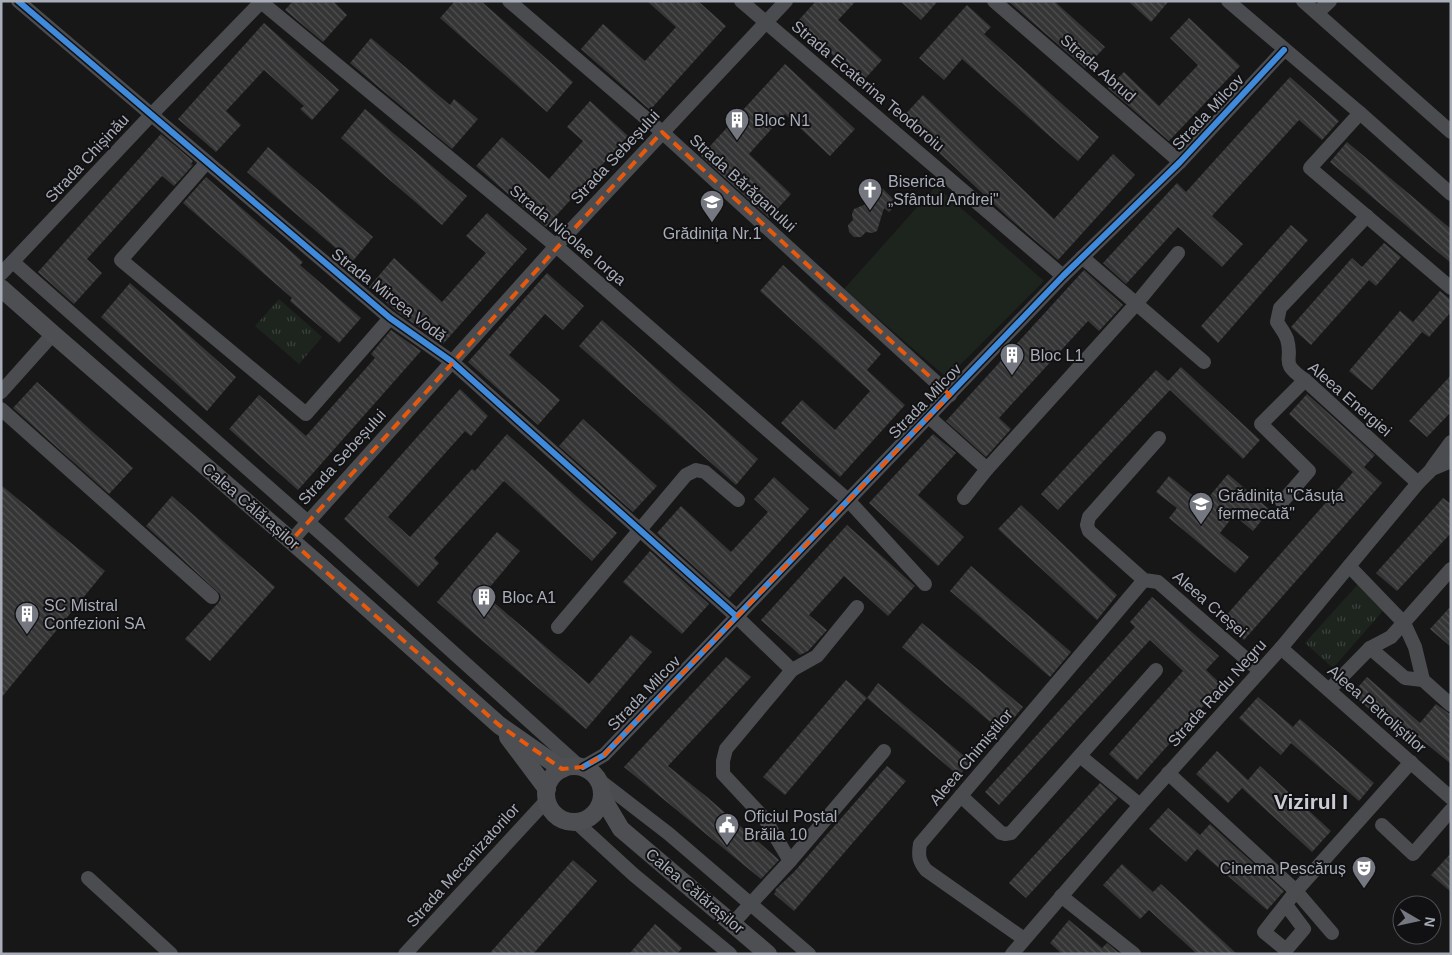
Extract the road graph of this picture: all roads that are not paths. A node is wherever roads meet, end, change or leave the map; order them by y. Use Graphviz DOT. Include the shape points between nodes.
graph roads {
  1 [pos="18,1"];
  2 [pos="509,1"];
  3 [pos="741,1"];
  4 [pos="786,1"];
  5 [pos="994,1"];
  6 [pos="1228,1"];
  7 [pos="1303,1"];
  8 [pos="1330,1"];
  9 [pos="261,2"];
  10 [pos="1318,13"];
  11 [pos="766,23"];
  12 [pos="1284,50"];
  13 [pos="1360,113"];
  14 [pos="152,114"];
  15 [pos="662,132"];
  16 [pos="1451,132"];
  17 [pos="207,162"];
  18 [pos="1180,162"];
  19 [pos="1451,194"];
  20 [pos="1366,216"];
  21 [pos="556,246"];
  22 [pos="1178,253"];
  23 [pos="1082,257"];
  24 [pos="13,262"];
  25 [pos="1,274"];
  26 [pos="1063,276"];
  27 [pos="1,288"];
  28 [pos="1451,288"];
  29 [pos="1136,304"];
  30 [pos="390,318"];
  31 [pos="52,334"];
  32 [pos="451,361"];
  33 [pos="1204,362"];
  34 [pos="1305,380"];
  35 [pos="1,392"];
  36 [pos="950,395"];
  37 [pos="1,409"];
  38 [pos="929,417"];
  39 [pos="1159,438"];
  40 [pos="1451,442"];
  41 [pos="1451,461"];
  42 [pos="1432,469"];
  43 [pos="987,470"];
  44 [pos="1418,483"];
  45 [pos="964,498"];
  46 [pos="738,500"];
  47 [pos="849,501"];
  48 [pos="1282,502"];
  49 [pos="308,522"];
  50 [pos="640,531"];
  51 [pos="291,541"];
  52 [pos="1349,566"];
  53 [pos="1451,569"];
  54 [pos="1144,580"];
  55 [pos="925,584"];
  56 [pos="212,597"];
  57 [pos="857,608"];
  58 [pos="736,616"];
  59 [pos="1404,623"];
  60 [pos="558,627"];
  61 [pos="1281,648"];
  62 [pos="1370,648"];
  63 [pos="792,670"];
  64 [pos="1156,670"];
  65 [pos="1260,671"];
  66 [pos="1423,680"];
  67 [pos="1329,690"];
  68 [pos="1451,705"];
  69 [pos="499,725"];
  70 [pos="884,751"];
  71 [pos="1080,756"];
  72 [pos="1411,762"];
  73 [pos="1168,774"];
  74 [pos="587,776"];
  75 [pos="547,794"];
  76 [pos="961,796"];
  77 [pos="1451,798"];
  78 [pos="1140,805"];
  79 [pos="1451,810"];
  80 [pos="579,821"];
  81 [pos="1382,825"];
  82 [pos="621,829"];
  83 [pos="790,861"];
  84 [pos="88,878"];
  85 [pos="1296,891"];
  86 [pos="1061,896"];
  87 [pos="752,904"];
  88 [pos="1286,905"];
  89 [pos="733,923"];
  90 [pos="1332,933"];
  91 [pos="1019,949"];
  92 [pos="724,952"];
  93 [pos="171,954"];
  94 [pos="405,954"];
  95 [pos="768,954"];
  96 [pos="809,954"];
  97 [pos="1134,954"];
  1 -- 14 [label="street, Strada Mircea Vodă"];
  2 -- 15 [label="street, Strada Bărăganului"];
  3 -- 11 [label="street, Strada Ecaterina Teodoroiu"];
  4 -- 11 [label="street, Strada Sebeșului"];
  5 -- 18 [label="street, Strada Abrud"];
  6 -- 12 [label="street"];
  7 -- 10 [label="street"];
  8 -- 10 [label="street"];
  9 -- 14 [label="street, Strada Chișinău"];
  9 -- 21 [label="street, Strada Nicolae Iorga"];
  10 -- 16 [label="street"];
  11 -- 15 [label="street, Strada Sebeșului"];
  11 -- 26 [label="street, Strada Ecaterina Teodoroiu"];
  12 -- 13 [label="street"];
  12 -- 18 [label="street, Strada Milcov"];
  13 -- 19 [label="street"];
  13 -- 20 [label="street" via="1310,168"];
  14 -- 17 [label="street, Strada Mircea Vodă"];
  14 -- 24 [label="street, Strada Chișinău"];
  15 -- 21 [label="street, Strada Sebeșului"];
  15 -- 36 [label="street, Strada Bărăganului"];
  17 -- 30 [label="street, Strada Mircea Vodă"];
  17 -- 30 [label="street" via="121,260 306,414"];
  18 -- 23 [label="street, Strada Milcov"];
  20 -- 28 [label="street"];
  20 -- 34 [label="street, Aleea Energiei" via="1277,315 1277,322 1288,342 1287,360 1292,371"];
  21 -- 32 [label="street, Strada Sebeșului"];
  21 -- 47 [label="street, Strada Nicolae Iorga"];
  22 -- 29 [label="street"];
  23 -- 26 [label="street, Strada Milcov"];
  23 -- 29 [label="street"];
  24 -- 25 [label="street, Strada Chișinău"];
  24 -- 49 [label="street"];
  26 -- 36 [label="street, Strada Milcov"];
  27 -- 31 [label="main road, Calea Călărașilor"];
  29 -- 33 [label="street"];
  29 -- 43 [label="street"];
  30 -- 32 [label="street, Strada Mircea Vodă"];
  31 -- 35 [label="street"];
  31 -- 51 [label="main road, Calea Călărașilor"];
  32 -- 49 [label="street, Strada Sebeșului"];
  32 -- 50 [label="street, Strada Mircea Vodă"];
  34 -- 44 [label="street, Aleea Energiei"];
  34 -- 48 [label="street" via="1261,424 1309,470"];
  36 -- 38 [label="street, Strada Milcov"];
  37 -- 56 [label="street"];
  38 -- 43 [label="street"];
  38 -- 47 [label="street, Strada Milcov"];
  39 -- 54 [label="street, Aleea Creșei" via="1089,517 1087,525 1089,531"];
  40 -- 42 [label="street"];
  41 -- 42 [label="street, Strada Radu Negru"];
  42 -- 44 [label="street, Strada Radu Negru"];
  43 -- 45 [label="street"];
  44 -- 52 [label="street, Strada Radu Negru"];
  46 -- 50 [label="street" via="705,472 696,470 686,475"];
  47 -- 55 [label="street, Strada Nicolae Iorga"];
  47 -- 58 [label="street, Strada Milcov"];
  49 -- 51 [label="street, Strada Sebeșului"];
  49 -- 74 [label="street"];
  50 -- 58 [label="street, Strada Mircea Vodă"];
  50 -- 60 [label="street"];
  51 -- 69 [label="main road, Calea Călărașilor"];
  52 -- 59 [label="street"];
  52 -- 61 [label="street, Strada Radu Negru"];
  53 -- 59 [label="street"];
  54 -- 65 [label="street, Aleea Creșei" via="1158,582"];
  54 -- 76 [label="street, Aleea Chimiștilor"];
  57 -- 63 [label="street" via="817,656"];
  58 -- 63 [label="street, Strada Mircea Vodă"];
  58 -- 74 [label="street, Strada Milcov" via="604,754"];
  59 -- 62 [label="street" via="1391,637"];
  59 -- 66 [label="street" via="1415,647"];
  61 -- 65 [label="street, Strada Radu Negru"];
  61 -- 67 [label="street, Aleea Petroliștilor"];
  62 -- 66 [label="street" via="1405,678"];
  62 -- 67 [label="street"];
  63 -- 83 [label="street" via="726,749 723,761 723,774 765,819"];
  64 -- 71 [label="street"];
  65 -- 73 [label="street, Strada Radu Negru"];
  66 -- 68 [label="street"];
  67 -- 72 [label="street, Aleea Petroliștilor"];
  69 -- 74 [label="main road, Calea Călărașilor"];
  69 -- 75 [label="main road, Calea Călărașilor"];
  70 -- 83 [label="street"];
  71 -- 76 [label="street" via="1011,833 1000,833"];
  71 -- 78 [label="street"];
  72 -- 77 [label="street, Aleea Petroliștilor"];
  72 -- 85 [label="street"];
  73 -- 78 [label="street, Strada Radu Negru"];
  73 -- 85 [label="street"];
  74 -- 75 [label="main road" via="555,774"];
  74 -- 80 [label="main road" via="596,812"];
  74 -- 82 [label="main road, Calea Călărașilor"];
  74 -- 87 [label="street" via="669,834"];
  75 -- 80 [label="main road" via="550,807 560,818"];
  75 -- 94 [label="street, Strada Mecanizatorilor"];
  76 -- 91 [label="street, Aleea Chimiștilor" via="920,844 920,862"];
  78 -- 86 [label="street, Strada Radu Negru"];
  79 -- 81 [label="street" via="1413,854"];
  80 -- 82 [label="main road, Calea Călărașilor"];
  80 -- 92 [label="street" via="634,875"];
  82 -- 89 [label="main road, Calea Călărașilor"];
  83 -- 87 [label="street"];
  84 -- 93 [label="street"];
  85 -- 88 [label="street"];
  85 -- 90 [label="street"];
  86 -- 91 [label="street, Strada Radu Negru"];
  86 -- 97 [label="street"];
  87 -- 89 [label="street"];
  87 -- 96 [label="street"];
  89 -- 95 [label="main road, Calea Călărașilor"];
}
